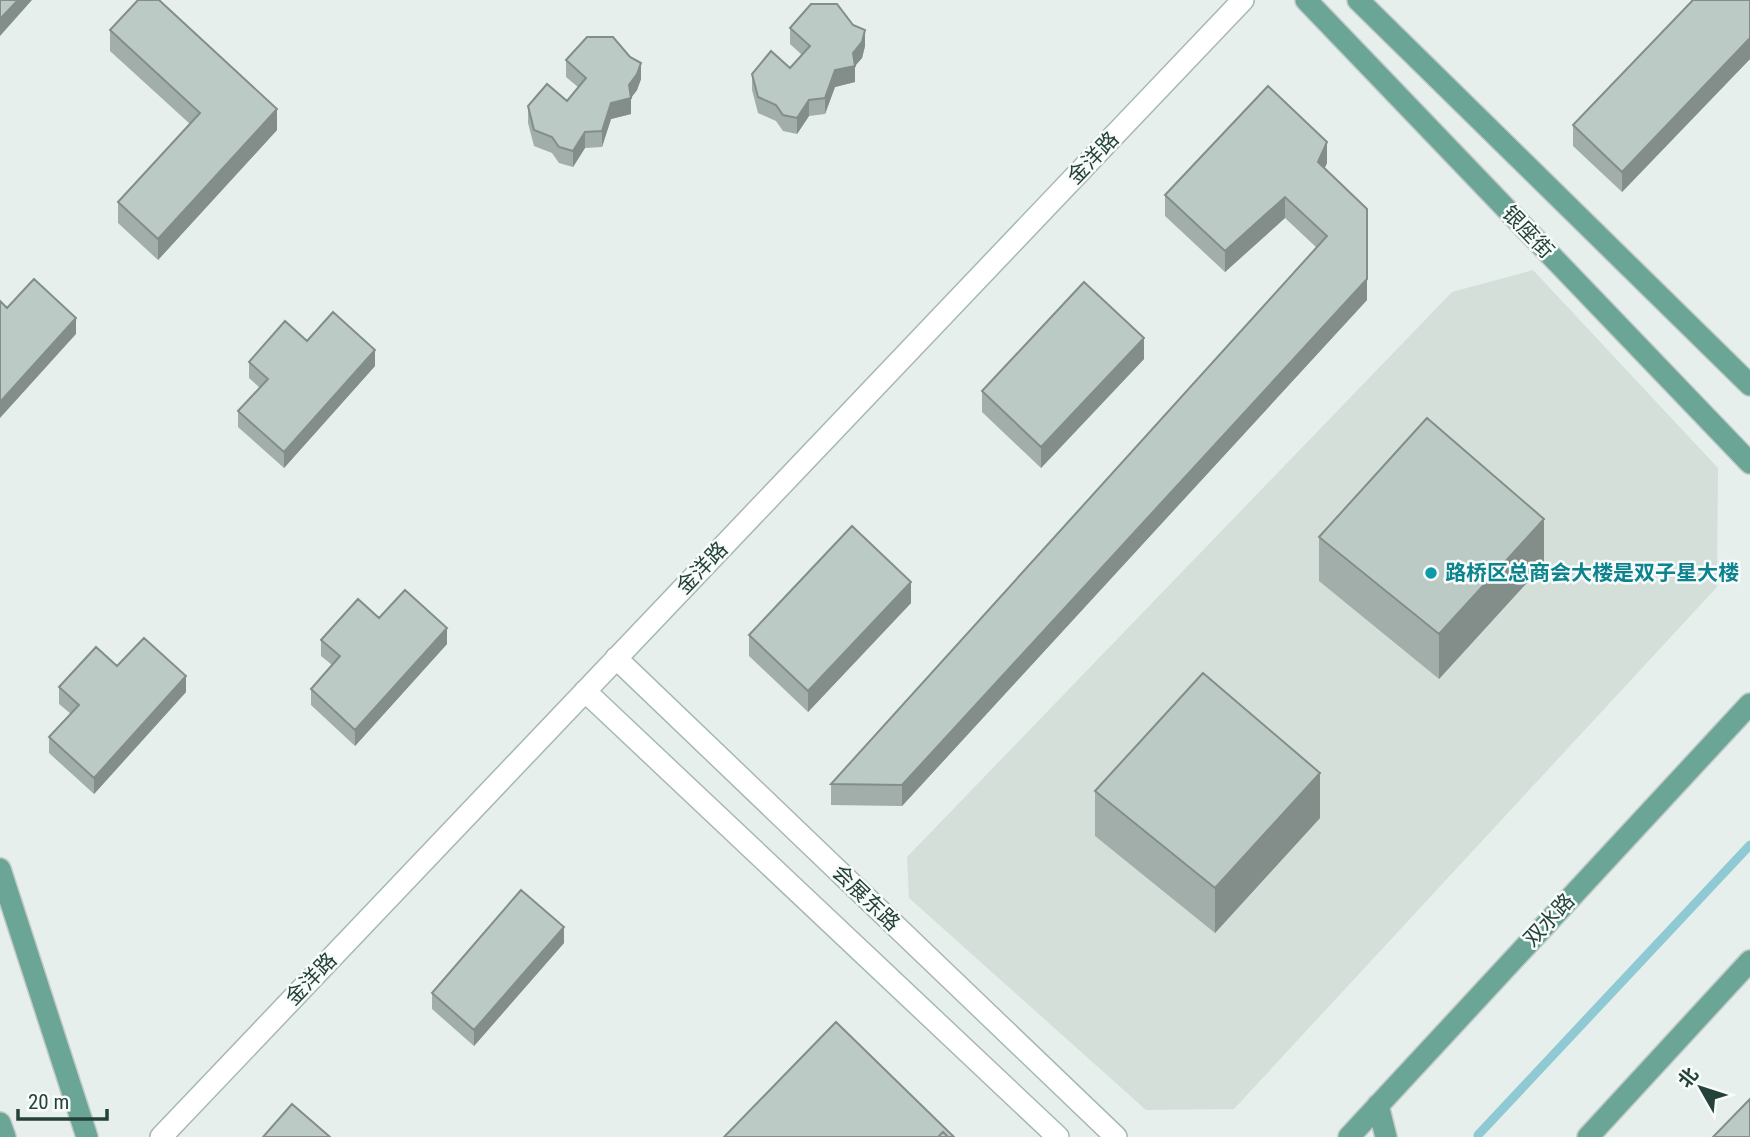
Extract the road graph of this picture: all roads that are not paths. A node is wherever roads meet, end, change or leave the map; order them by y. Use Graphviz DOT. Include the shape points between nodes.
graph roads {
  1 [pos="1243,0"];
  2 [pos="1306,0"];
  3 [pos="1358,0"];
  4 [pos="1750,385"];
  5 [pos="1750,463"];
  6 [pos="616,658"];
  7 [pos="585,691"];
  8 [pos="1750,704"];
  9 [pos="0,869"];
  10 [pos="1750,961"];
  11 [pos="1378,1105"];
  12 [pos="0,1123"];
  13 [pos="5,1137"];
  14 [pos="87,1137"];
  15 [pos="160,1137"];
  16 [pos="1058,1137"];
  17 [pos="1116,1137"];
  18 [pos="1349,1137"];
  19 [pos="1386,1137"];
  20 [pos="1588,1137"];
  1 -- 6 [label="street, 金洋路"];
  2 -- 5 [label="main road, 银座街"];
  3 -- 4 [label="main road"];
  6 -- 7 [label="street, 金洋路"];
  6 -- 17 [label="street, 会展东路"];
  7 -- 15 [label="street, 金洋路"];
  7 -- 16 [label="street, 会展东路"];
  8 -- 11 [label="main road, 双水路"];
  9 -- 14 [label="main road"];
  10 -- 20 [label="main road"];
  11 -- 18 [label="main road, 双水路"];
  11 -- 19 [label="main road"];
  12 -- 13 [label="main road"];
}
